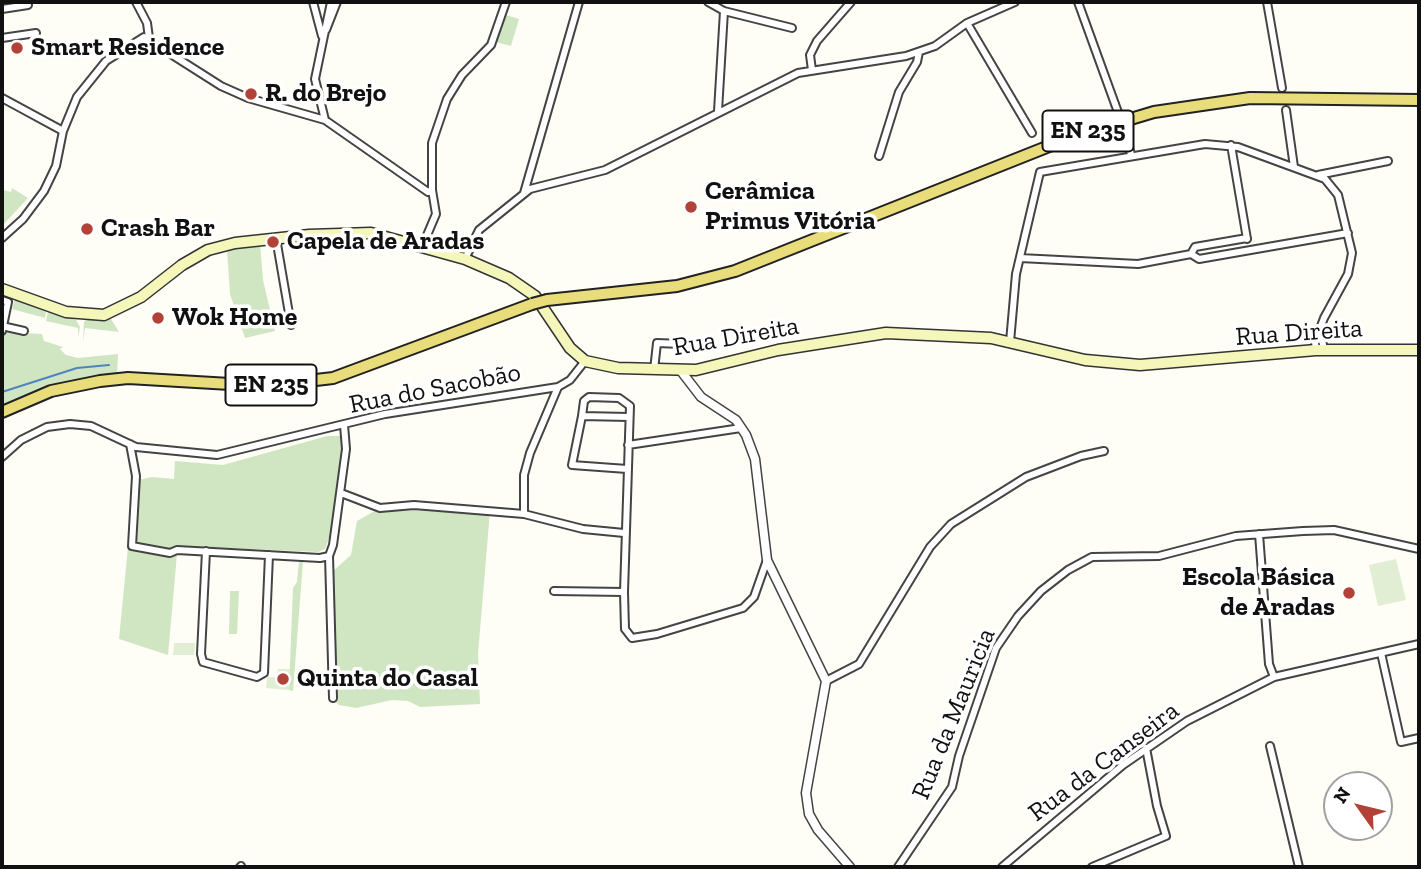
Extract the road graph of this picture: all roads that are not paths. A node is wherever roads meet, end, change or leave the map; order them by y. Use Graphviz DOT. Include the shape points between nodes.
graph roads {
  1 [pos="136,2"];
  2 [pos="313,2"];
  3 [pos="331,2"];
  4 [pos="337,2"];
  5 [pos="506,2"];
  6 [pos="579,2"];
  7 [pos="708,2"];
  8 [pos="852,2"];
  9 [pos="1015,2"];
  10 [pos="1078,2"];
  11 [pos="1266,2"];
  12 [pos="28,5"];
  13 [pos="2,9"];
  14 [pos="724,11"];
  15 [pos="967,23"];
  16 [pos="792,28"];
  17 [pos="36,33"];
  18 [pos="2,38"];
  19 [pos="149,38"];
  20 [pos="323,38"];
  21 [pos="919,52"];
  22 [pos="812,70"];
  23 [pos="1282,88"];
  24 [pos="2,98"];
  25 [pos="1419,100"];
  26 [pos="1286,110"];
  27 [pos="718,111"];
  28 [pos="325,120"];
  29 [pos="63,131"];
  30 [pos="1032,133"];
  31 [pos="1231,145"];
  32 [pos="1131,155"];
  33 [pos="879,156"];
  34 [pos="1388,161"];
  35 [pos="1293,167"];
  36 [pos="1315,175"];
  37 [pos="432,190"];
  38 [pos="524,192"];
  39 [pos="1348,233"];
  40 [pos="2,238"];
  41 [pos="1247,238"];
  42 [pos="276,239"];
  43 [pos="422,247"];
  44 [pos="1249,248"];
  45 [pos="1191,254"];
  46 [pos="1020,258"];
  47 [pos="465,259"];
  48 [pos="2,289"];
  49 [pos="2,300"];
  50 [pos="291,325"];
  51 [pos="2,328"];
  52 [pos="24,331"];
  53 [pos="1010,342"];
  54 [pos="682,344"];
  55 [pos="1320,350"];
  56 [pos="1419,350"];
  57 [pos="585,361"];
  58 [pos="654,370"];
  59 [pos="681,371"];
  60 [pos="558,387"];
  61 [pos="2,412"];
  62 [pos="582,416"];
  63 [pos="629,417"];
  64 [pos="344,425"];
  65 [pos="741,428"];
  66 [pos="130,444"];
  67 [pos="628,445"];
  68 [pos="1104,451"];
  69 [pos="2,457"];
  70 [pos="627,469"];
  71 [pos="341,493"];
  72 [pos="524,514"];
  73 [pos="624,533"];
  74 [pos="1259,534"];
  75 [pos="1419,549"];
  76 [pos="206,551"];
  77 [pos="269,555"];
  78 [pos="329,556"];
  79 [pos="768,560"];
  80 [pos="554,591"];
  81 [pos="624,592"];
  82 [pos="1419,644"];
  83 [pos="1381,653"];
  84 [pos="1274,677"];
  85 [pos="826,681"];
  86 [pos="333,698"];
  87 [pos="1419,738"];
  88 [pos="1269,746"];
  89 [pos="1146,748"];
  90 [pos="850,867"];
  91 [pos="898,867"];
  92 [pos="1002,867"];
  93 [pos="1092,867"];
  94 [pos="1299,867"];
  1 -- 19 [label="street"];
  2 -- 20 [label="street"];
  3 -- 20 [label="street"];
  4 -- 20 [label="street"];
  5 -- 37 [label="street" via="491,45 462,75 447,99 432,143"];
  6 -- 38 [label="street"];
  7 -- 14 [label="street"];
  8 -- 22 [label="street" via="817,41 810,55"];
  9 -- 15 [label="street"];
  10 -- 32 [label="street, bridge"];
  11 -- 23 [label="street"];
  12 -- 13 [label="street"];
  14 -- 16 [label="street"];
  14 -- 27 [label="street"];
  15 -- 21 [label="street"];
  15 -- 30 [label="street"];
  17 -- 18 [label="street"];
  19 -- 28 [label="street" via="221,86"];
  19 -- 29 [label="street" via="126,47 93,74 76,97"];
  20 -- 28 [label="street" via="315,79"];
  21 -- 22 [label="street"];
  21 -- 33 [label="street" via="899,92"];
  22 -- 27 [label="street"];
  24 -- 29 [label="street"];
  25 -- 61 [label="main road, EN 235, bridge" via="1250,98 1154,112 1077,135 735,271 677,286 547,300 333,378 264,386 128,378 51,391"];
  26 -- 35 [label="street"];
  27 -- 38 [label="street" via="605,170"];
  28 -- 37 [label="street" via="428,192"];
  29 -- 40 [label="street" via="56,166 44,191"];
  31 -- 32 [label="street" via="1205,144"];
  31 -- 35 [label="street"];
  31 -- 41 [label="street"];
  32 -- 46 [label="street" via="1040,172"];
  34 -- 36 [label="street"];
  35 -- 36 [label="street"];
  36 -- 39 [label="street" via="1325,179 1338,195"];
  37 -- 43 [label="street" via="436,214"];
  38 -- 47 [label="street" via="479,230"];
  39 -- 44 [label="street"];
  39 -- 55 [label="street" via="1352,253 1348,274 1320,331"];
  41 -- 44 [label="street"];
  41 -- 45 [label="street" via="1195,247"];
  42 -- 43 [label="main road" via="372,233"];
  42 -- 48 [label="main road" via="208,250 141,297 104,315 66,312"];
  42 -- 50 [label="street"];
  43 -- 47 [label="main road"];
  44 -- 45 [label="street" via="1199,258"];
  45 -- 46 [label="street" via="1138,264"];
  46 -- 53 [label="street"];
  47 -- 57 [label="main road" via="509,278 535,296 558,334"];
  49 -- 51 [label="street" via="8,302"];
  51 -- 52 [label="street"];
  53 -- 55 [label="main road, Rua Direita" via="1085,360 1140,365"];
  53 -- 59 [label="main road, Rua Direita" via="951,335 859,335"];
  54 -- 58 [label="street" via="657,342"];
  55 -- 56 [label="main road, Rua Direita"];
  57 -- 58 [label="main road, Rua Direita"];
  57 -- 60 [label="street"];
  58 -- 59 [label="main road, Rua Direita"];
  59 -- 65 [label="street" via="696,392 736,419"];
  60 -- 64 [label="street, Rua do Sacobão" via="385,414"];
  60 -- 72 [label="street" via="524,475"];
  62 -- 63 [label="street"];
  62 -- 63 [label="street" via="589,397 619,398 630,406"];
  62 -- 70 [label="street" via="572,465"];
  63 -- 67 [label="street"];
  64 -- 66 [label="street, Rua do Sacobão" via="217,456"];
  64 -- 71 [label="street"];
  65 -- 67 [label="street"];
  65 -- 79 [label="street" via="755,459"];
  66 -- 69 [label="street, Rua do Sacobão" via="91,426 69,424 38,431"];
  66 -- 76 [label="street" via="136,475 132,545 170,553"];
  67 -- 70 [label="street"];
  68 -- 85 [label="street" via="1026,477 951,524 923,558 859,664"];
  70 -- 73 [label="street"];
  71 -- 72 [label="street" via="380,508 414,505"];
  71 -- 78 [label="street"];
  72 -- 73 [label="street" via="583,529"];
  73 -- 81 [label="street"];
  74 -- 75 [label="street, Rua da Mauricia" via="1334,530"];
  74 -- 84 [label="street" via="1269,664"];
  74 -- 91 [label="street, Rua da Mauricia" via="1158,556 1092,557 1041,591 996,648 952,787"];
  76 -- 77 [label="street"];
  76 -- 77 [label="street" via="203,662 257,677 264,673"];
  77 -- 78 [label="street"];
  78 -- 86 [label="street"];
  79 -- 81 [label="street" via="754,597 743,608 657,634 632,638 627,634"];
  79 -- 85 [label="street"];
  80 -- 81 [label="street"];
  82 -- 83 [label="street, Rua da Canseira"];
  83 -- 84 [label="street, Rua da Canseira"];
  83 -- 87 [label="street" via="1401,742"];
  84 -- 89 [label="street, Rua da Canseira" via="1187,721"];
  85 -- 90 [label="street" via="806,793 809,814 818,830"];
  88 -- 94 [label="street"];
  89 -- 92 [label="street, Rua da Canseira"];
  89 -- 93 [label="street" via="1166,836"];
}
